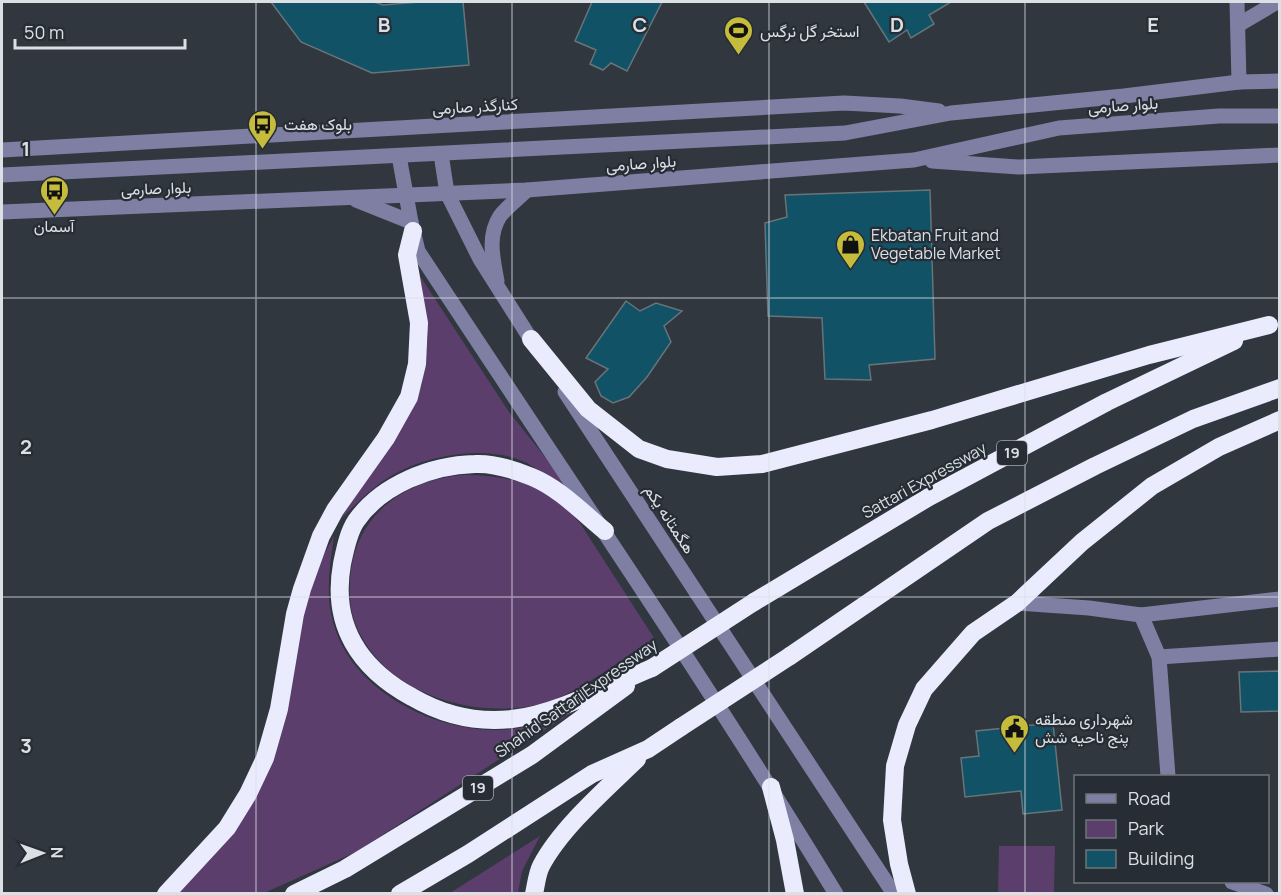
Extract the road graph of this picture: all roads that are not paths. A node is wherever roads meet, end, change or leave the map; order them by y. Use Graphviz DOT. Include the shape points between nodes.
graph roads {
  1 [pos="1238,2"];
  2 [pos="1277,2"];
  3 [pos="1238,26"];
  4 [pos="1280,81"];
  5 [pos="1239,82"];
  6 [pos="951,113"];
  7 [pos="1280,116"];
  8 [pos="2,150"];
  9 [pos="441,154"];
  10 [pos="1280,155"];
  11 [pos="399,156"];
  12 [pos="914,160"];
  13 [pos="2,175"];
  14 [pos="527,190"];
  15 [pos="447,193"];
  16 [pos="406,195"];
  17 [pos="350,198"];
  18 [pos="2,212"];
  19 [pos="412,227"];
  20 [pos="499,289"];
  21 [pos="1274,323"];
  22 [pos="531,339"];
  23 [pos="1280,388"];
  24 [pos="1280,420"];
  25 [pos="605,531"];
  26 [pos="1280,599"];
  27 [pos="754,602"];
  28 [pos="1017,603"];
  29 [pos="1142,615"];
  30 [pos="1280,649"];
  31 [pos="1159,657"];
  32 [pos="652,668"];
  33 [pos="648,749"];
  34 [pos="1168,775"];
  35 [pos="771,787"];
  36 [pos="1235,883"];
  37 [pos="166,894"];
  38 [pos="294,894"];
  39 [pos="400,894"];
  40 [pos="534,894"];
  41 [pos="795,894"];
  42 [pos="836,894"];
  43 [pos="894,894"];
  44 [pos="907,894"];
  45 [pos="1266,894"];
  1 -- 3 [label="street"];
  2 -- 3 [label="street"];
  3 -- 5 [label="street"];
  4 -- 5 [label="street, بلوار صارمی"];
  5 -- 6 [label="street, بلوار صارمی"];
  6 -- 8 [label="street, کنارگذر صارمی" via="844,103"];
  6 -- 9 [label="street, بلوار صارمی" via="845,133"];
  7 -- 12 [label="street, بلوار صارمی" via="1219,116 1059,128"];
  9 -- 11 [label="street, بلوار صارمی"];
  9 -- 15 [label="street, هگمتانه یکم"];
  10 -- 12 [label="street" via="1019,167"];
  11 -- 13 [label="street, بلوار صارمی"];
  11 -- 16 [label="street"];
  12 -- 14 [label="street, بلوار صارمی"];
  14 -- 15 [label="street, بلوار صارمی"];
  14 -- 20 [label="street" via="500,216 492,237"];
  15 -- 16 [label="street, بلوار صارمی"];
  15 -- 20 [label="street, هگمتانه یکم"];
  16 -- 17 [label="street, بلوار صارمی"];
  16 -- 19 [label="street"];
  17 -- 18 [label="street, بلوار صارمی"];
  17 -- 19 [label="street"];
  19 -- 25 [label="street" via="418,251"];
  19 -- 37 [label="highway" via="407,255 419,323 417,364 409,397 321,536 295,614 279,709 265,758 248,794 227,828"];
  20 -- 22 [label="street, هگمتانه یکم"];
  21 -- 22 [label="highway" via="762,464 717,467 667,459 639,449 588,410"];
  21 -- 27 [label="highway, Sattari Expressway / 19" via="1107,402 929,497"];
  22 -- 43 [label="street, هگمتانه یکم"];
  23 -- 33 [label="highway, bridge" via="1193,419 988,521"];
  24 -- 28 [label="highway" via="1219,447 1152,486 1082,542"];
  25 -- 32 [label="highway" via="554,489 504,468 476,464 444,467 418,475 385,493 355,522 339,579 346,632 358,651 401,692 447,713 483,720 540,714"];
  25 -- 35 [label="street"];
  26 -- 29 [label="street"];
  27 -- 32 [label="highway, Shahid Sattari Expressway / 19, bridge"];
  28 -- 29 [label="street"];
  28 -- 44 [label="highway" via="973,633 924,688 908,725 895,766 892,820"];
  29 -- 31 [label="street"];
  30 -- 31 [label="street"];
  31 -- 34 [label="street"];
  32 -- 38 [label="highway, Shahid Sattari Expressway / 19" via="532,755 345,869"];
  33 -- 39 [label="highway" via="592,774"];
  33 -- 40 [label="highway" via="561,836 540,868"];
  35 -- 41 [label="highway" via="786,840"];
  35 -- 42 [label="street"];
  36 -- 45 [label="street"];
}
